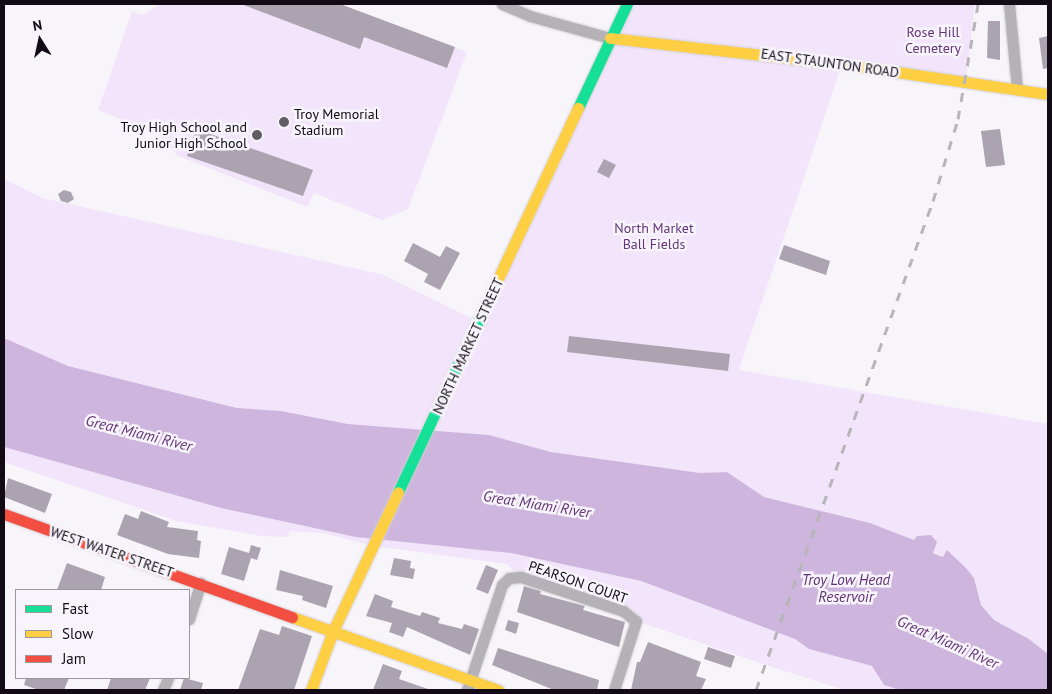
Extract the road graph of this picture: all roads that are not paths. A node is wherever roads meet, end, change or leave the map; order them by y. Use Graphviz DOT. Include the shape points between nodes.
graph roads {
  1 [pos="502,4"];
  2 [pos="627,4"];
  3 [pos="1009,4"];
  4 [pos="610,38"];
  5 [pos="1017,89"];
  6 [pos="1048,94"];
  7 [pos="4,514"];
  8 [pos="201,583"];
  9 [pos="190,616"];
  10 [pos="333,631"];
  11 [pos="469,685"];
  12 [pos="311,690"];
  13 [pos="498,690"];
  14 [pos="614,690"];
  1 -- 4 [label="street" via="530,16"];
  2 -- 4 [label="main road, NORTH MARKET STREET"];
  3 -- 5 [label="street"];
  4 -- 5 [label="main road, EAST STAUNTON ROAD" via="803,59"];
  4 -- 10 [label="main road, NORTH MARKET STREET"];
  5 -- 6 [label="main road, EAST STAUNTON ROAD"];
  7 -- 8 [label="main road, WEST WATER STREET"];
  8 -- 9 [label="street"];
  8 -- 10 [label="main road, WEST WATER STREET"];
  10 -- 11 [label="main road, WEST WATER STREET"];
  10 -- 12 [label="main road, NORTH MARKET STREET"];
  11 -- 13 [label="main road, WEST WATER STREET"];
  11 -- 14 [label="street, PEARSON COURT" via="502,585 509,578 521,577 623,612 636,621"];
}
